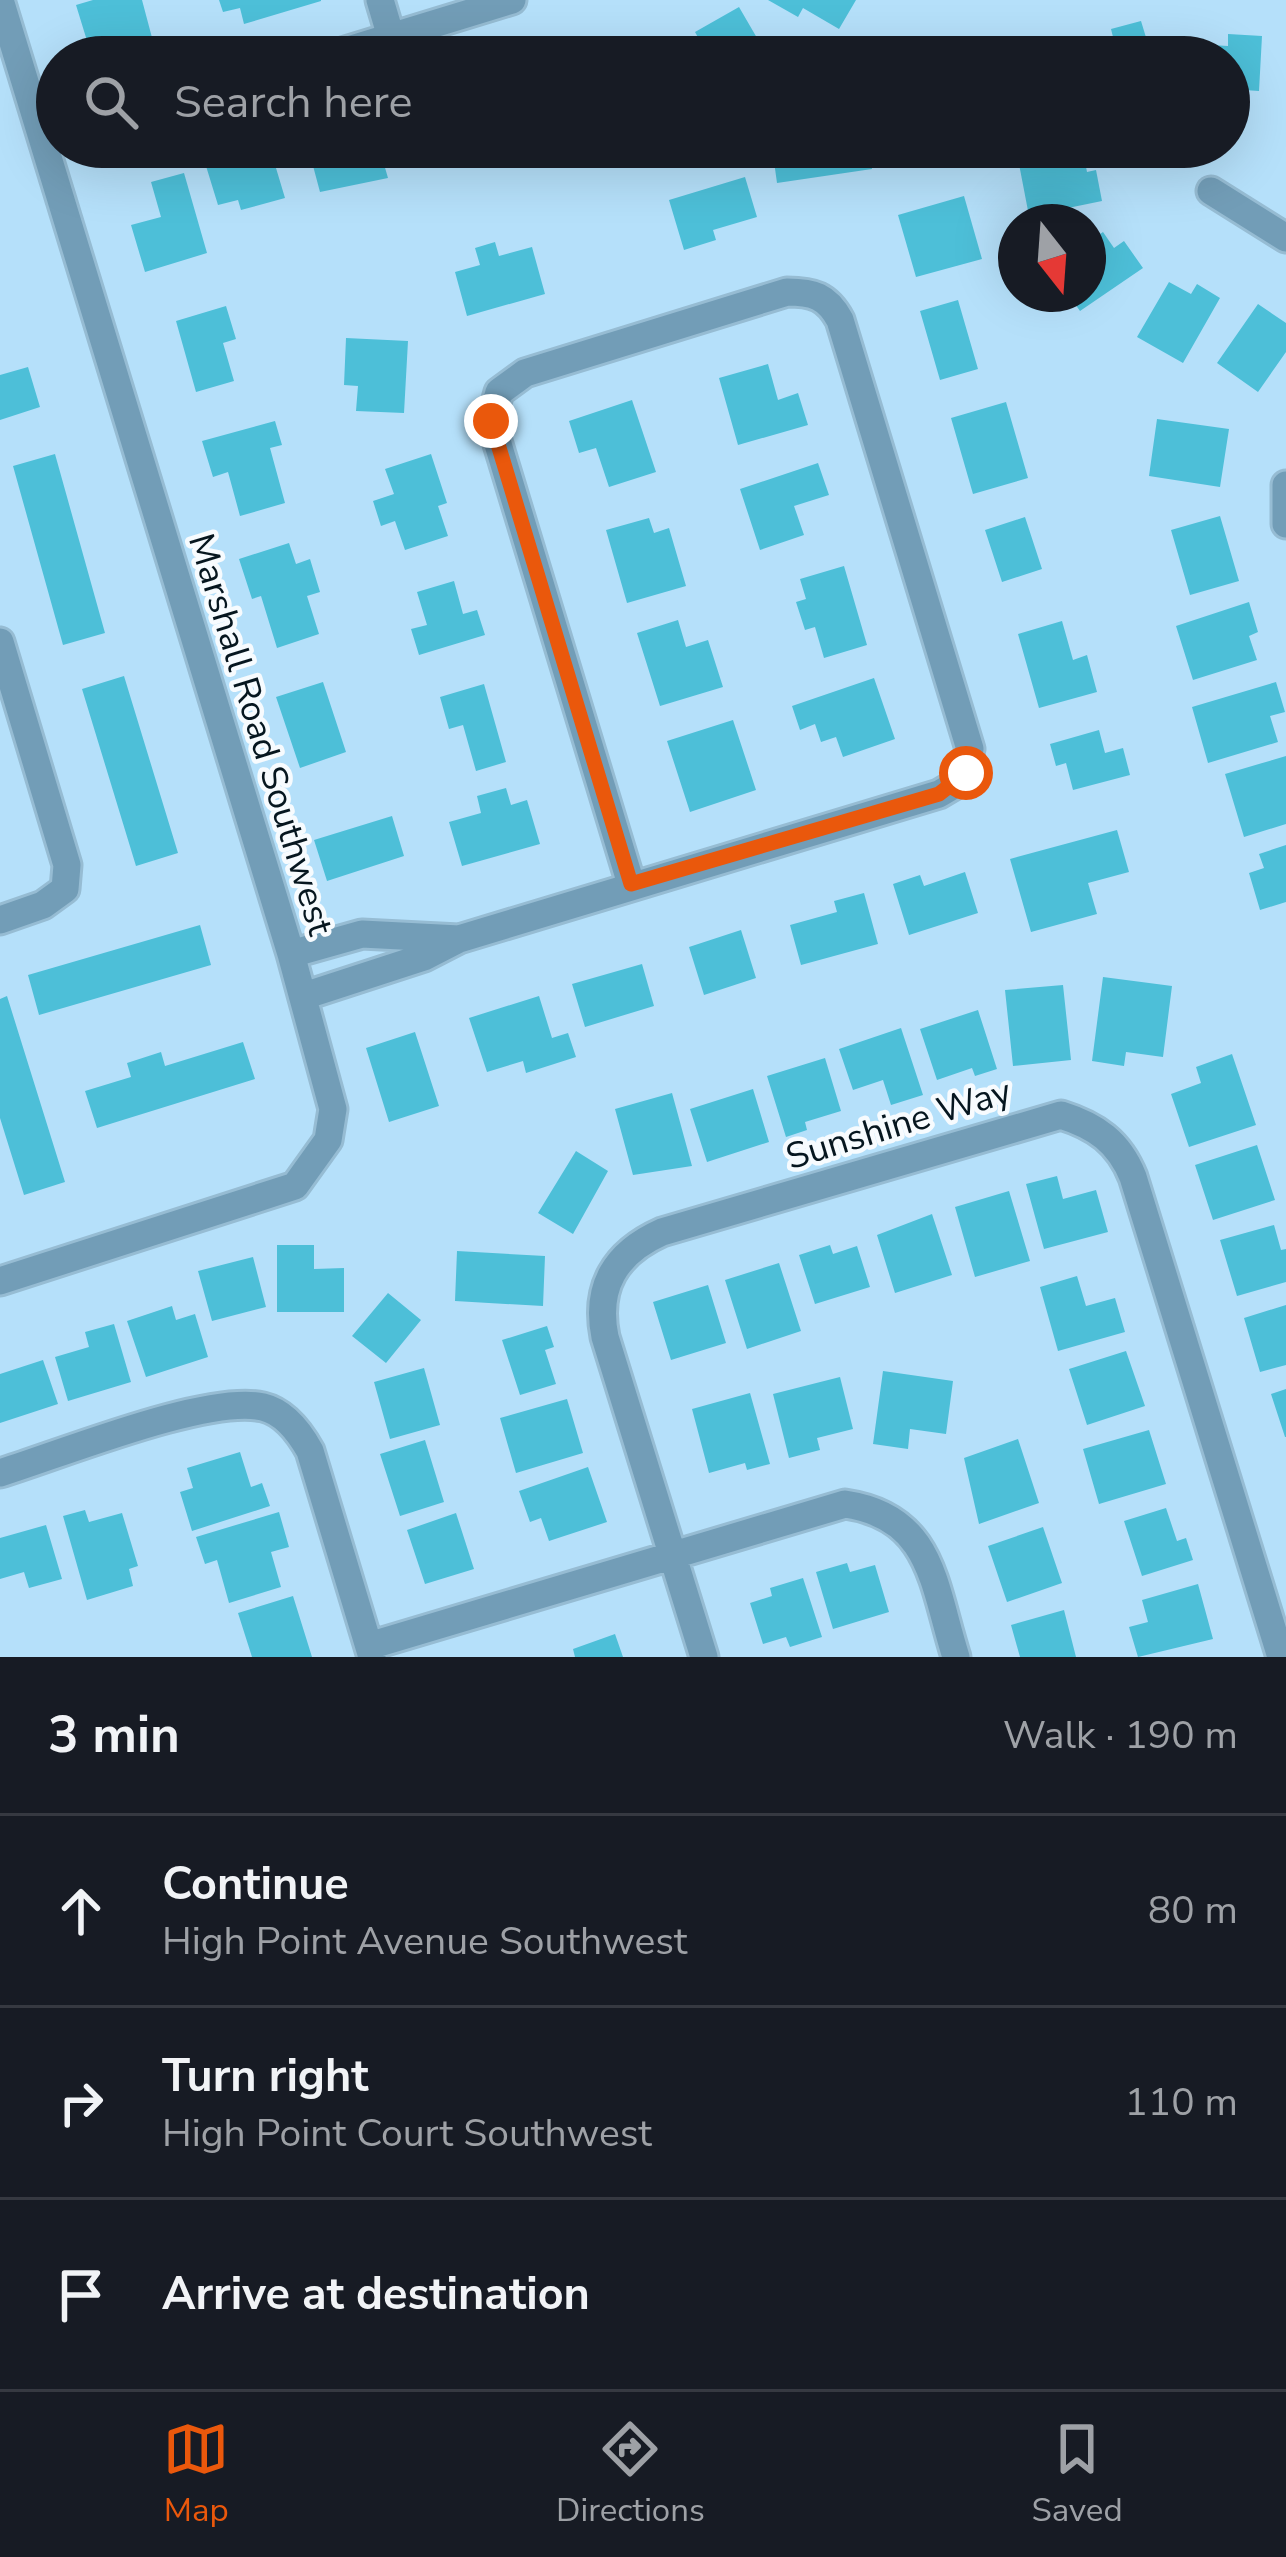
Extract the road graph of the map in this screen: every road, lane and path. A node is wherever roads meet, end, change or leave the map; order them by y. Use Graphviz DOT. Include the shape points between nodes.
graph roads {
  1 [pos="1,0"];
  2 [pos="380,0"];
  3 [pos="512,0"];
  4 [pos="391,36"];
  5 [pos="394,36"];
  6 [pos="36,99"];
  7 [pos="59,168"];
  8 [pos="1211,190"];
  9 [pos="1286,238"];
  10 [pos="1286,485"];
  11 [pos="1286,524"];
  12 [pos="0,642"];
  13 [pos="631,884"];
  14 [pos="0,920"];
  15 [pos="459,939"];
  16 [pos="291,954"];
  17 [pos="304,996"];
  18 [pos="0,1281"];
  19 [pos="0,1473"];
  20 [pos="672,1552"];
  21 [pos="370,1651"];
  22 [pos="704,1657"];
  23 [pos="956,1657"];
  24 [pos="1281,1657"];
  1 -- 6 [label="street, Marshall Road Southwest"];
  2 -- 4 [label="street"];
  3 -- 5 [label="street"];
  7 -- 16 [label="street, Marshall Road Southwest"];
  8 -- 9 [label="street"];
  10 -- 11 [label="street"];
  12 -- 14 [label="street" via="67,865 64,890"];
  13 -- 13 [label="street" via="491,421 499,392 525,373 787,292 811,292 832,305 970,749 961,781"];
  13 -- 15 [label="street"];
  15 -- 16 [label="street" via="362,934"];
  15 -- 17 [label="street"];
  16 -- 17 [label="street, Marshall Road Southwest"];
  17 -- 18 [label="street, Marshall Road Southwest" via="333,1109 328,1140 295,1186"];
  19 -- 21 [label="street" via="218,1406 267,1407 310,1451"];
  20 -- 21 [label="street"];
  20 -- 22 [label="street, Sunshine Way"];
  20 -- 23 [label="street" via="822,1507 870,1508 897,1520 923,1551"];
  20 -- 24 [label="street, Sunshine Way" via="601,1317 601,1290 614,1266 662,1232 1061,1115 1107,1137 1133,1177"];
}
